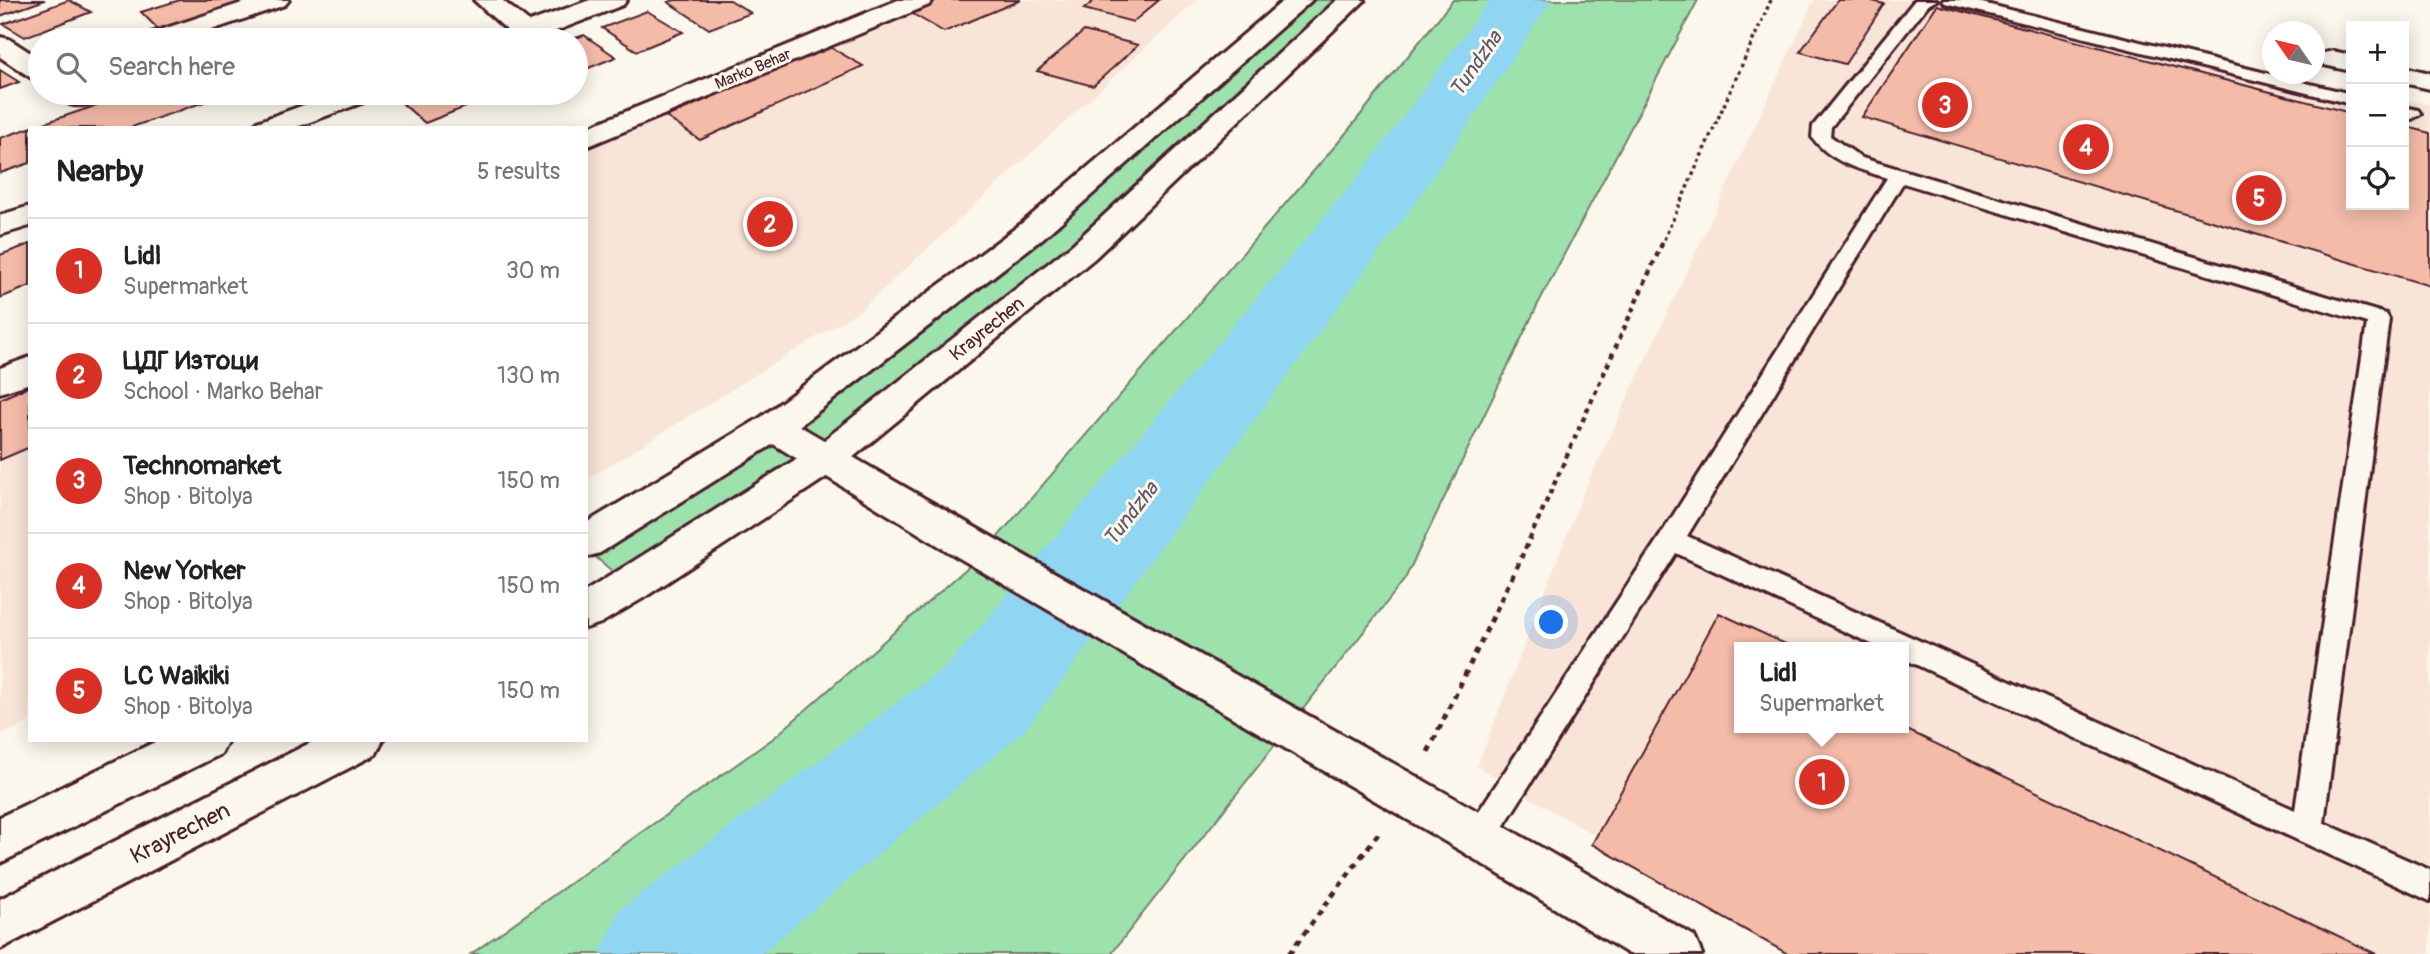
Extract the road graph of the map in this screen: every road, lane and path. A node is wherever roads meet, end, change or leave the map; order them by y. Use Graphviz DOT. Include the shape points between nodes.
graph roads {
  1 [pos="276,0"];
  2 [pos="487,0"];
  3 [pos="614,0"];
  4 [pos="920,0"];
  5 [pos="1300,0"];
  6 [pos="1352,0"];
  7 [pos="1771,0"];
  8 [pos="1929,0"];
  9 [pos="1951,0"];
  10 [pos="193,28"];
  11 [pos="509,28"];
  12 [pos="537,28"];
  13 [pos="0,45"];
  14 [pos="28,63"];
  15 [pos="2409,76"];
  16 [pos="2430,81"];
  17 [pos="2346,98"];
  18 [pos="329,105"];
  19 [pos="272,126"];
  20 [pos="588,137"];
  21 [pos="1898,175"];
  22 [pos="28,216"];
  23 [pos="0,226"];
  24 [pos="28,370"];
  25 [pos="0,381"];
  26 [pos="773,427"];
  27 [pos="827,458"];
  28 [pos="1671,540"];
  29 [pos="588,541"];
  30 [pos="588,610"];
  31 [pos="1893,642"];
  32 [pos="1909,649"];
  33 [pos="201,742"];
  34 [pos="356,742"];
  35 [pos="1391,787"];
  36 [pos="2308,830"];
  37 [pos="1480,836"];
  38 [pos="0,841"];
  39 [pos="2430,886"];
  40 [pos="0,925"];
  41 [pos="1289,954"];
  42 [pos="1676,954"];
  1 -- 10 [label="street"];
  2 -- 11 [label="street"];
  3 -- 12 [label="street"];
  4 -- 20 [label="street, Marko Behar"];
  5 -- 26 [label="street" via="1032,231"];
  6 -- 27 [label="street, Krayrechen" via="1084,251"];
  7 -- 35 [label="path" via="1507,590"];
  8 -- 21 [label="lane" via="1923,1 1822,126 1821,137 1830,147 1855,162"];
  9 -- 17 [label="lane"];
  13 -- 14 [label="street"];
  15 -- 16 [label="street"];
  18 -- 19 [label="street"];
  21 -- 28 [label="lane"];
  21 -- 36 [label="lane" via="2378,319"];
  22 -- 23 [label="street"];
  24 -- 25 [label="street"];
  26 -- 27 [label="street"];
  26 -- 29 [label="street"];
  27 -- 30 [label="street, Krayrechen"];
  27 -- 35 [label="street" via="962,541"];
  28 -- 31 [label="lane"];
  28 -- 37 [label="lane"];
  32 -- 36 [label="lane"];
  33 -- 38 [label="street"];
  34 -- 40 [label="street, Krayrechen"];
  35 -- 37 [label="street"];
  35 -- 41 [label="path"];
  36 -- 39 [label="lane"];
  37 -- 42 [label="street"];
}
